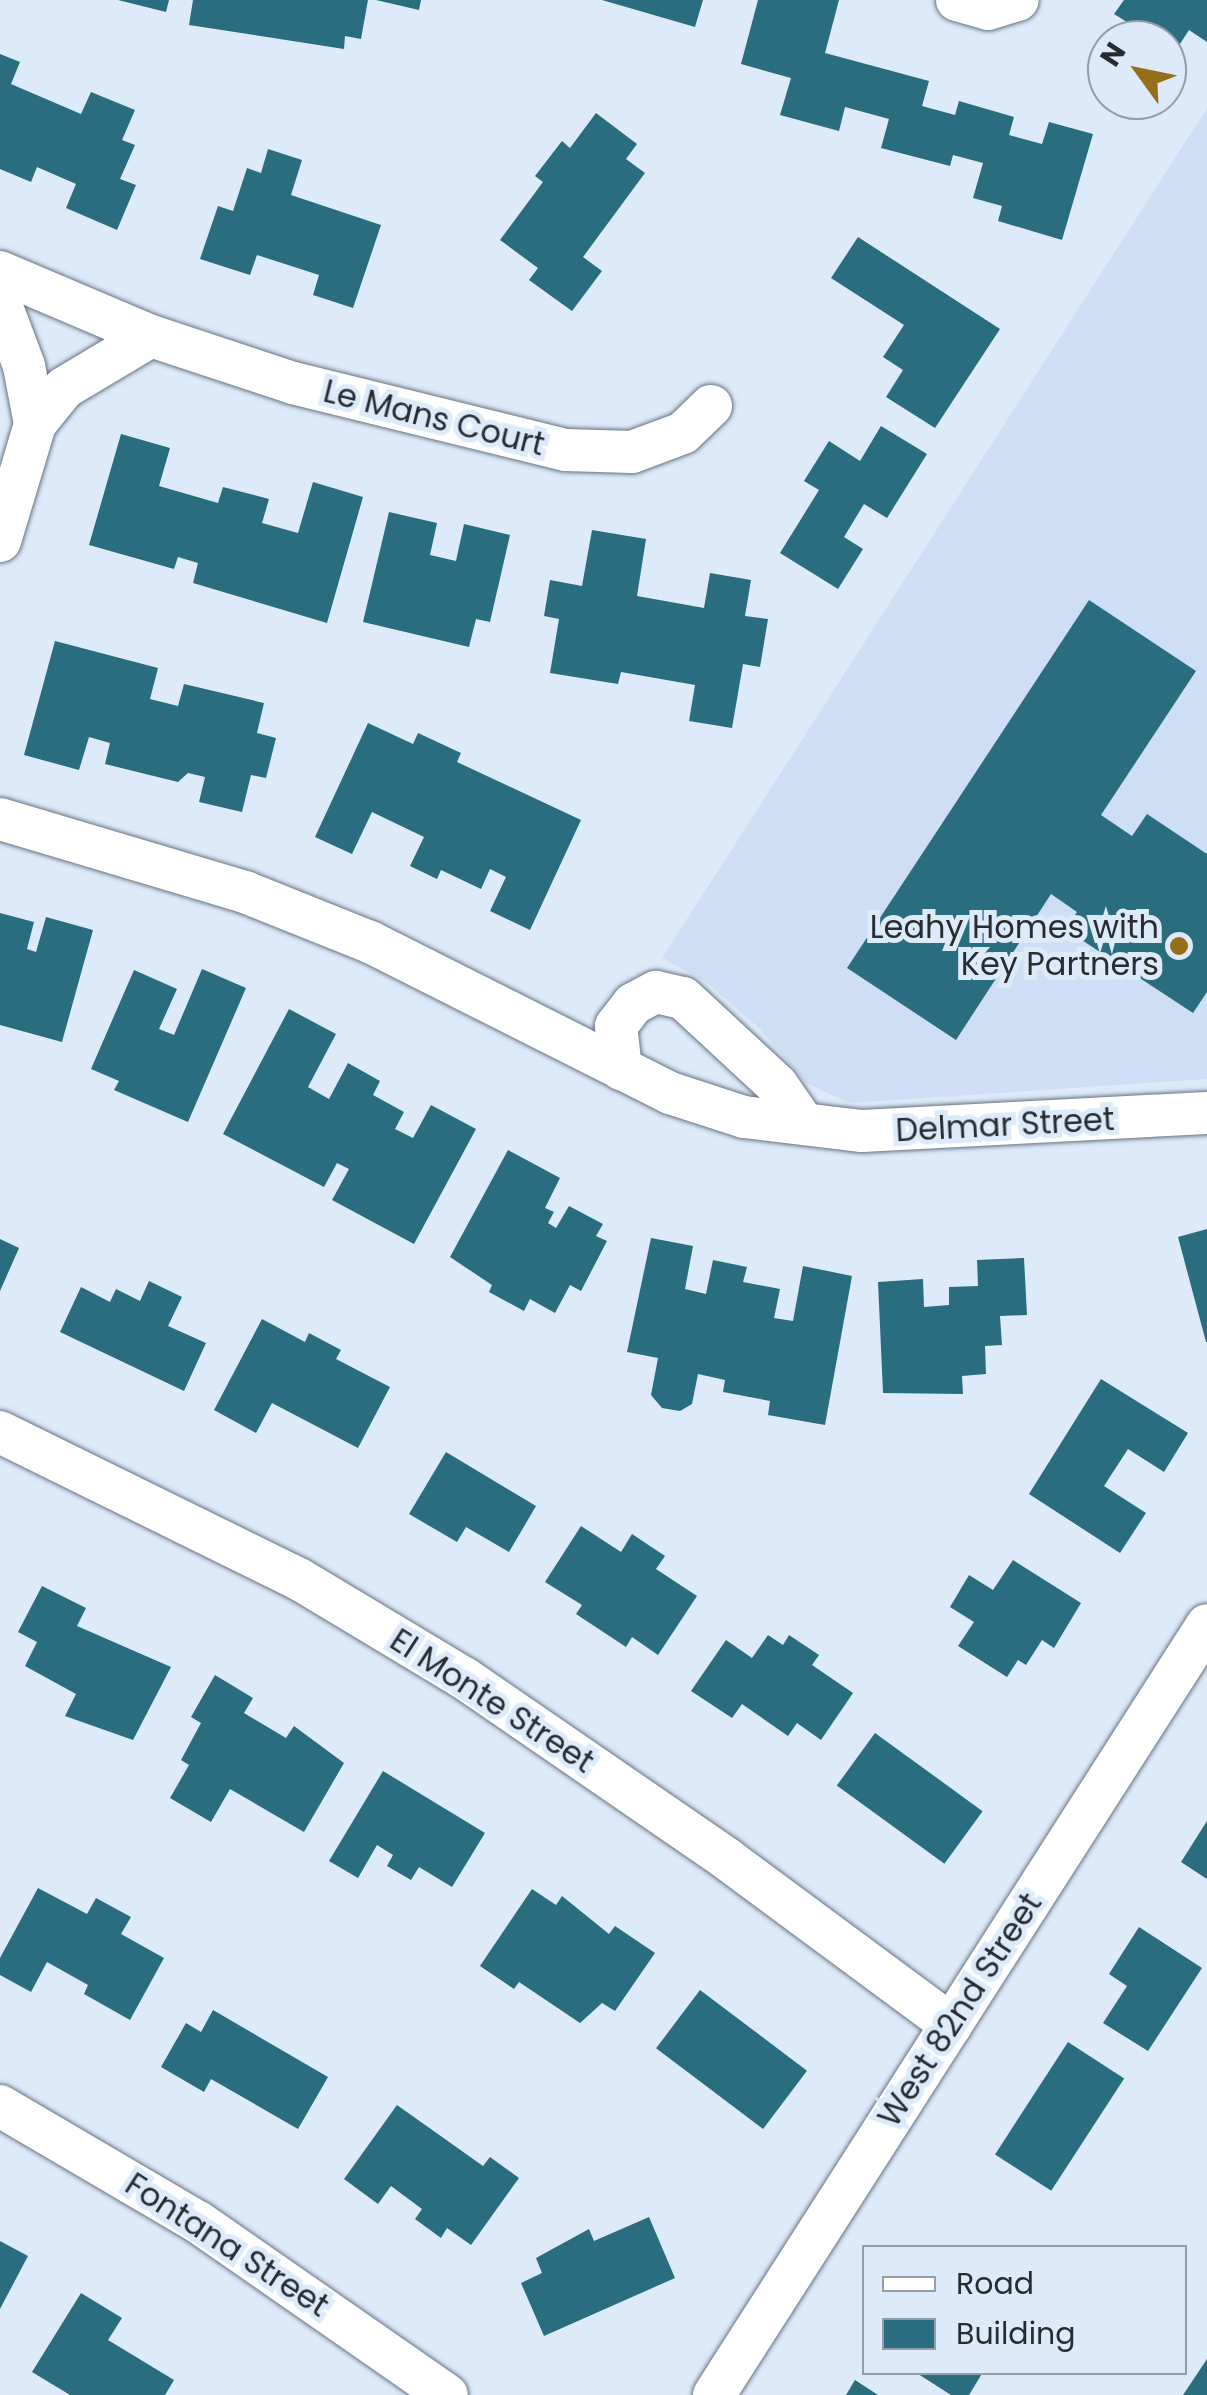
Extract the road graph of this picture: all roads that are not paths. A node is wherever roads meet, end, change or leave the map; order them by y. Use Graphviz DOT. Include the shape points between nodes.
graph roads {
  1 [pos="957,0"];
  2 [pos="1018,0"];
  3 [pos="0,272"];
  4 [pos="0,302"];
  5 [pos="151,336"];
  6 [pos="711,406"];
  7 [pos="35,424"];
  8 [pos="0,542"];
  9 [pos="0,819"];
  10 [pos="621,1069"];
  11 [pos="1207,1113"];
  12 [pos="804,1124"];
  13 [pos="0,1432"];
  14 [pos="1207,1625"];
  15 [pos="951,2025"];
  16 [pos="0,2106"];
  17 [pos="447,2395"];
  18 [pos="714,2395"];
  1 -- 2 [label="street" via="988,9"];
  3 -- 5 [label="street, Le Mans Court"];
  4 -- 7 [label="street" via="24,366"];
  5 -- 6 [label="street, Le Mans Court" via="390,411 566,450 632,452 683,434"];
  5 -- 7 [label="street" via="76,379"];
  7 -- 8 [label="street"];
  9 -- 10 [label="street, Delmar Street" via="245,892 370,942"];
  10 -- 12 [label="street, Delmar Street" via="744,1117"];
  10 -- 12 [label="street" via="616,1026 633,1004 656,992 683,998 778,1086"];
  11 -- 12 [label="street, Delmar Street" via="976,1129 862,1131"];
  13 -- 15 [label="street, El Monte Street" via="298,1579 464,1678 727,1859"];
  14 -- 15 [label="street, West 82nd Street"];
  15 -- 18 [label="street, West 82nd Street"];
  16 -- 17 [label="street, Fontana Street" via="198,2222"];
}
